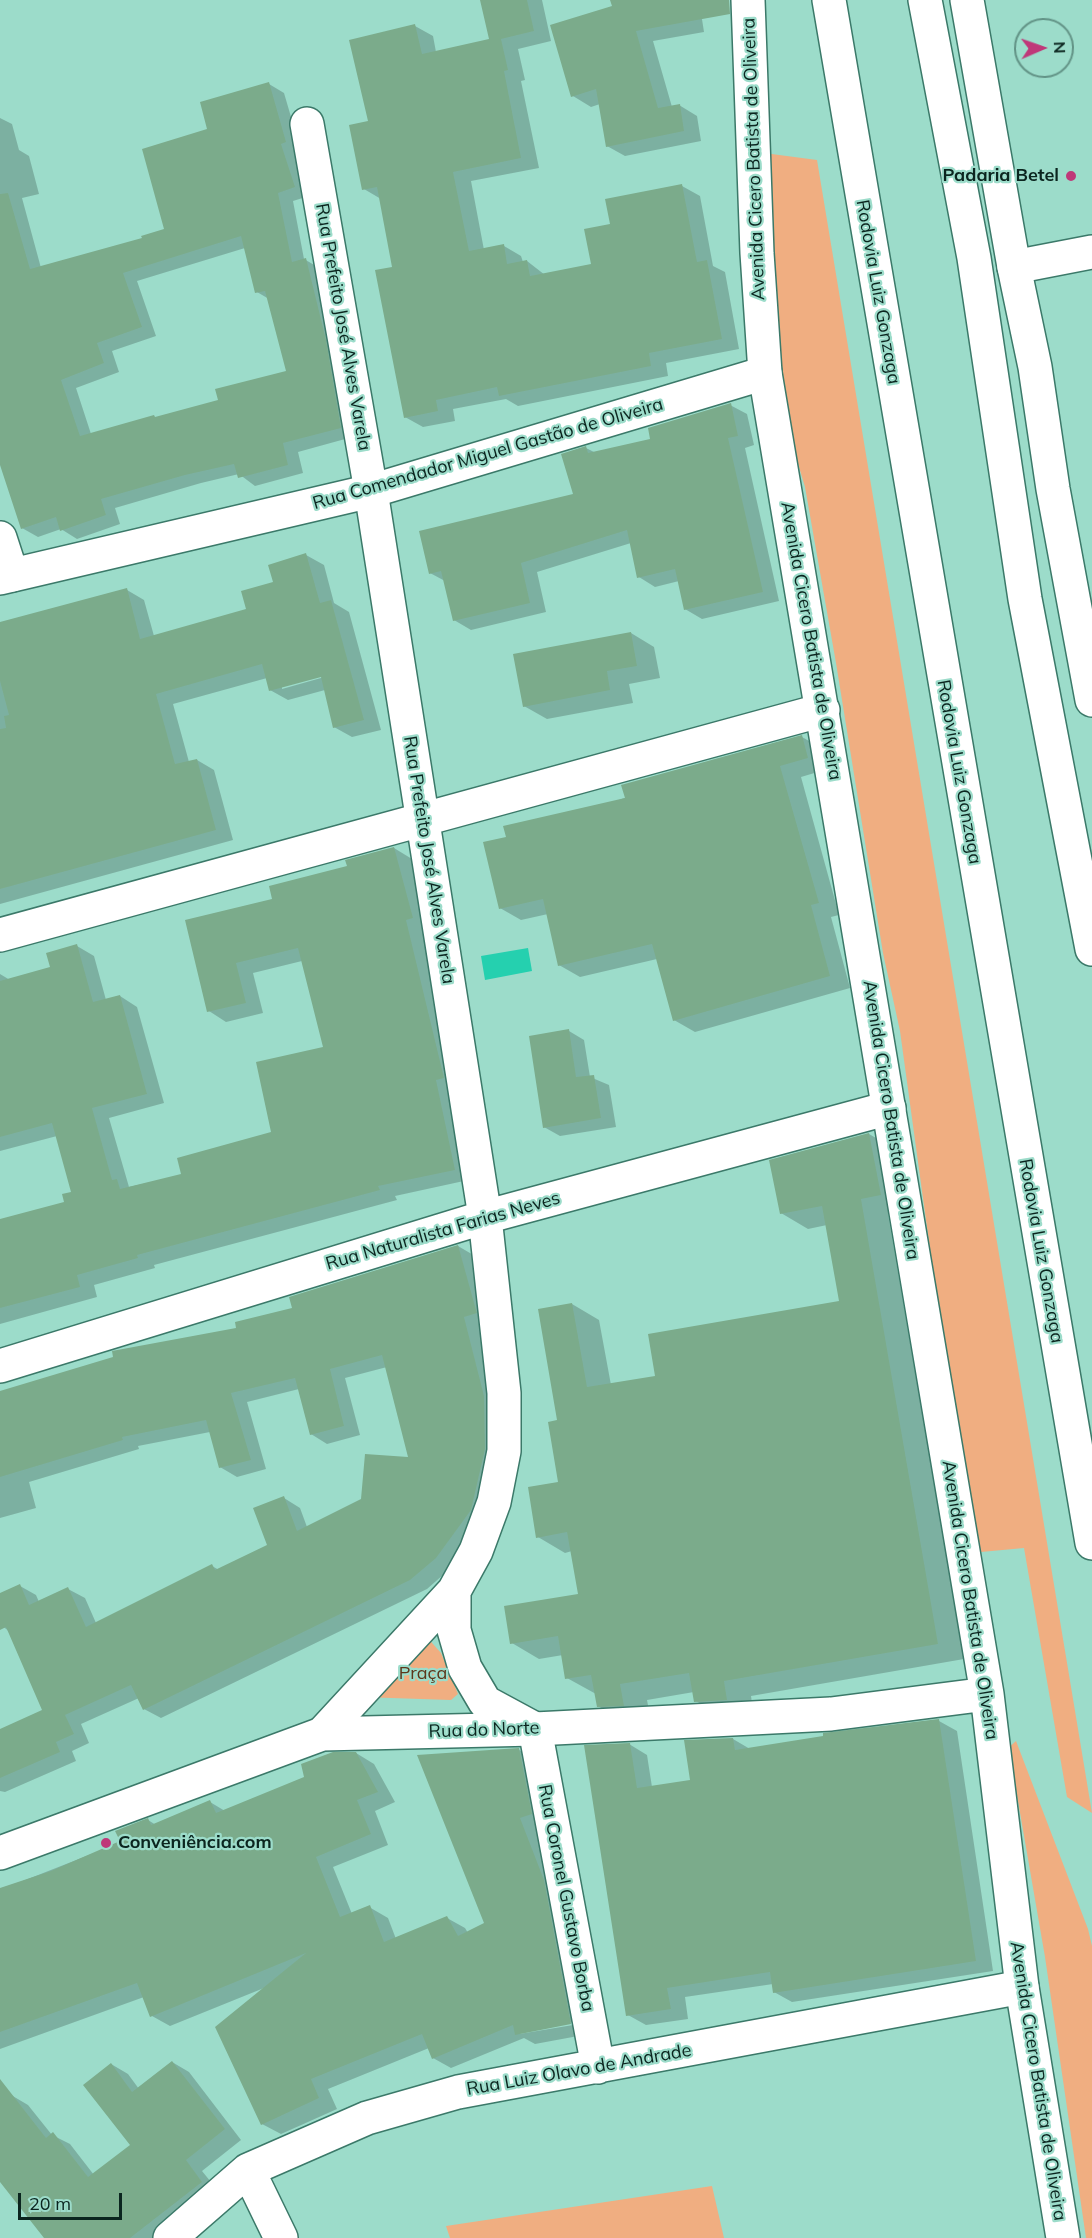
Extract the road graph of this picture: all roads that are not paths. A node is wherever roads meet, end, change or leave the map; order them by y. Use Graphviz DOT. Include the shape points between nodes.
graph roads {
  1 [pos="748,0"];
  2 [pos="829,0"];
  3 [pos="925,0"];
  4 [pos="968,0"];
  5 [pos="307,124"];
  6 [pos="1092,252"];
  7 [pos="1014,267"];
  8 [pos="765,373"];
  9 [pos="371,491"];
  10 [pos="0,538"];
  11 [pos="6,577"];
  12 [pos="1086,629"];
  13 [pos="1092,700"];
  14 [pos="823,710"];
  15 [pos="423,818"];
  16 [pos="0,935"];
  17 [pos="1092,949"];
  18 [pos="889,1108"];
  19 [pos="484,1217"];
  20 [pos="0,1366"];
  21 [pos="1092,1543"];
  22 [pos="454,1591"];
  23 [pos="987,1694"];
  24 [pos="535,1729"];
  25 [pos="322,1734"];
  26 [pos="0,1853"];
  27 [pos="1022,1987"];
  28 [pos="598,2067"];
  29 [pos="248,2170"];
  30 [pos="170,2238"];
  31 [pos="281,2238"];
  32 [pos="1062,2238"];
  1 -- 8 [label="main road, Avenida Cicero Batista de Oliveira"];
  2 -- 21 [label="main road, Rodovia Luiz Gonzaga"];
  3 -- 17 [label="main road" via="974,258 1025,599"];
  4 -- 7 [label="main road"];
  5 -- 9 [label="main road, Rua Prefeito José Alves Varela"];
  6 -- 7 [label="main road"];
  7 -- 12 [label="main road" via="1035,367 1053,489"];
  8 -- 9 [label="main road, Rua Comendador Miguel Gastão de Oliveira"];
  8 -- 14 [label="main road, Avenida Cicero Batista de Oliveira"];
  9 -- 11 [label="main road, Rua Comendador Miguel Gastão de Oliveira"];
  9 -- 15 [label="main road, Rua Prefeito José Alves Varela"];
  10 -- 11 [label="main road"];
  12 -- 13 [label="main road"];
  14 -- 15 [label="main road"];
  14 -- 18 [label="main road, Avenida Cicero Batista de Oliveira"];
  15 -- 16 [label="main road"];
  15 -- 19 [label="main road, Rua Prefeito José Alves Varela"];
  18 -- 19 [label="main road, Rua Naturalista Farias Neves"];
  18 -- 23 [label="main road, Avenida Cicero Batista de Oliveira"];
  19 -- 20 [label="main road, Rua Naturalista Farias Neves"];
  19 -- 22 [label="main road, Rua Prefeito José Alves Varela" via="504,1394 504,1450 495,1502 476,1551"];
  22 -- 24 [label="main road, Rua Prefeito José Alves Varela" via="454,1630 470,1676 485,1702"];
  22 -- 25 [label="main road, Rua Prefeito José Alves Varela"];
  23 -- 24 [label="main road, Rua do Norte" via="831,1714"];
  23 -- 27 [label="main road, Avenida Cicero Batista de Oliveira"];
  24 -- 25 [label="main road, Rua do Norte"];
  24 -- 28 [label="main road, Rua Coronel Gustavo Borba"];
  25 -- 26 [label="main road, Rua do Norte"];
  27 -- 28 [label="main road, Rua Luiz Olavo de Andrade"];
  27 -- 32 [label="main road, Avenida Cicero Batista de Oliveira"];
  28 -- 29 [label="main road, Rua Luiz Olavo de Andrade" via="458,2092 367,2118"];
  29 -- 30 [label="main road, Rua Luiz Olavo de Andrade"];
  29 -- 31 [label="main road"];
}
